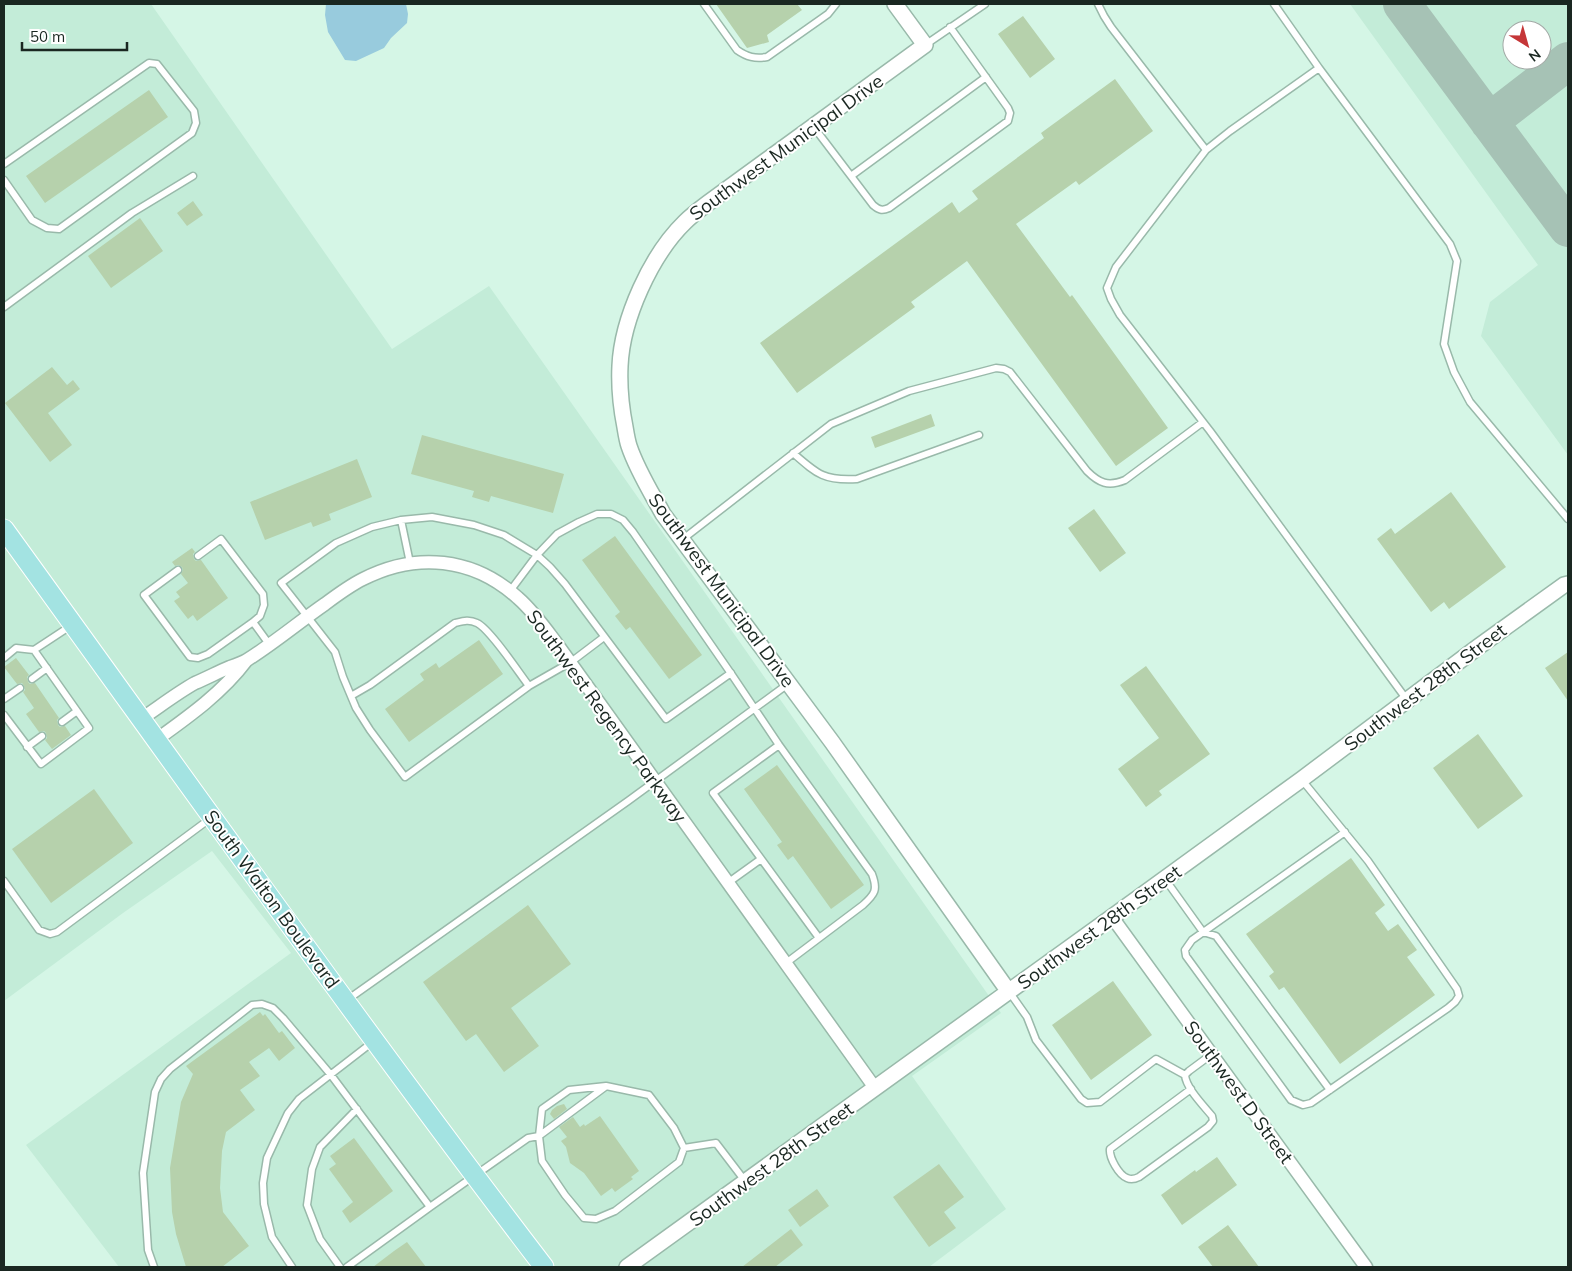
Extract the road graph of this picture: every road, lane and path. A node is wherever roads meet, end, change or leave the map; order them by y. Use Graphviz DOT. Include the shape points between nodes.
graph roads {
  1 [pos="704,4"];
  2 [pos="895,4"];
  3 [pos="985,4"];
  4 [pos="1098,4"];
  5 [pos="1274,4"];
  6 [pos="834,5"];
  7 [pos="950,27"];
  8 [pos="925,46"];
  9 [pos="1319,68"];
  10 [pos="986,77"];
  11 [pos="813,126"];
  12 [pos="1206,150"];
  13 [pos="4,164"];
  14 [pos="193,176"];
  15 [pos="851,176"];
  16 [pos="4,180"];
  17 [pos="4,307"];
  18 [pos="1203,422"];
  19 [pos="979,435"];
  20 [pos="793,453"];
  21 [pos="1568,519"];
  22 [pos="401,520"];
  23 [pos="4,529"];
  24 [pos="683,539"];
  25 [pos="537,555"];
  26 [pos="198,556"];
  27 [pos="410,563"];
  28 [pos="178,570"];
  29 [pos="1568,584"];
  30 [pos="510,591"];
  31 [pos="308,616"];
  32 [pos="253,622"];
  33 [pos="73,624"];
  34 [pos="604,637"];
  35 [pos="269,644"];
  36 [pos="34,650"];
  37 [pos="4,658"];
  38 [pos="246,661"];
  39 [pos="571,662"];
  40 [pos="47,668"];
  41 [pos="731,673"];
  42 [pos="32,679"];
  43 [pos="789,684"];
  44 [pos="529,686"];
  45 [pos="20,688"];
  46 [pos="351,696"];
  47 [pos="4,699"];
  48 [pos="1407,700"];
  49 [pos="754,709"];
  50 [pos="77,711"];
  51 [pos="4,714"];
  52 [pos="142,719"];
  53 [pos="62,722"];
  54 [pos="42,736"];
  55 [pos="156,740"];
  56 [pos="779,745"];
  57 [pos="28,747"];
  58 [pos="1302,779"];
  59 [pos="656,780"];
  60 [pos="212,817"];
  61 [pos="1345,832"];
  62 [pos="761,859"];
  63 [pos="1165,879"];
  64 [pos="4,881"];
  65 [pos="729,882"];
  66 [pos="1112,917"];
  67 [pos="1203,932"];
  68 [pos="819,938"];
  69 [pos="786,963"];
  70 [pos="1009,992"];
  71 [pos="346,1001"];
  72 [pos="375,1041"];
  73 [pos="1212,1054"];
  74 [pos="331,1074"];
  75 [pos="1185,1076"];
  76 [pos="606,1086"];
  77 [pos="876,1088"];
  78 [pos="1191,1089"];
  79 [pos="1330,1090"];
  80 [pos="357,1109"];
  81 [pos="539,1136"];
  82 [pos="684,1148"];
  83 [pos="474,1176"];
  84 [pos="746,1182"];
  85 [pos="430,1207"];
  86 [pos="154,1267"];
  87 [pos="292,1267"];
  88 [pos="340,1267"];
  89 [pos="347,1267"];
  90 [pos="544,1267"];
  91 [pos="627,1267"];
  92 [pos="1366,1267"];
  1 -- 6 [label="lane" via="737,50 758,59 767,57 828,14"];
  2 -- 8 [label="street"];
  3 -- 7 [label="lane"];
  4 -- 12 [label="lane" via="1111,27"];
  5 -- 9 [label="lane"];
  7 -- 8 [label="lane"];
  7 -- 10 [label="lane"];
  8 -- 11 [label="street, Southwest Municipal Drive"];
  9 -- 12 [label="lane"];
  9 -- 21 [label="lane" via="1450,244 1457,260 1444,344 1454,372 1470,402"];
  10 -- 15 [label="lane"];
  10 -- 15 [label="lane" via="1008,108 1008,121 890,208 878,209"];
  11 -- 15 [label="lane"];
  11 -- 24 [label="street, Southwest Municipal Drive" via="684,223 649,270 636,297 620,365 621,405 629,446 650,490"];
  12 -- 18 [label="lane" via="1116,267 1107,288 1120,315"];
  13 -- 16 [label="lane" via="149,63 157,64 194,111 196,123 192,133 59,229 47,228 32,220"];
  14 -- 17 [label="lane" via="132,213"];
  18 -- 20 [label="lane" via="1125,480 1105,484 1087,471 1010,372 996,368 909,390 866,408 831,424"];
  18 -- 48 [label="lane"];
  19 -- 20 [label="lane" via="857,479 840,480 822,475"];
  20 -- 24 [label="lane"];
  22 -- 25 [label="lane" via="432,516 474,526 504,535"];
  22 -- 27 [label="lane"];
  22 -- 31 [label="lane" via="372,527 336,544 281,583"];
  23 -- 33 [label="main road, South Walton Boulevard"];
  24 -- 43 [label="street, Southwest Municipal Drive"];
  25 -- 30 [label="lane"];
  25 -- 34 [label="lane" via="565,584"];
  25 -- 41 [label="lane" via="556,534 597,514 611,514 623,520"];
  26 -- 32 [label="lane" via="221,540 262,594 264,605 260,616"];
  27 -- 30 [label="street, Southwest Regency Parkway" via="453,563 482,574"];
  27 -- 31 [label="street, Southwest Regency Parkway" via="362,579"];
  28 -- 32 [label="lane" via="144,595 190,657 208,654"];
  29 -- 48 [label="street, Southwest 28th Street"];
  30 -- 39 [label="street, Southwest Regency Parkway" via="535,616"];
  31 -- 35 [label="street, Southwest Regency Parkway"];
  31 -- 46 [label="lane" via="335,652"];
  32 -- 35 [label="lane"];
  33 -- 36 [label="lane"];
  33 -- 52 [label="main road, South Walton Boulevard"];
  34 -- 39 [label="lane"];
  34 -- 41 [label="lane" via="666,719"];
  35 -- 38 [label="street, Southwest Regency Parkway"];
  36 -- 37 [label="lane" via="16,648"];
  36 -- 40 [label="lane"];
  38 -- 52 [label="street, Southwest Regency Parkway" via="195,683"];
  38 -- 55 [label="street, Southwest Regency Parkway" via="216,693"];
  39 -- 44 [label="lane"];
  39 -- 59 [label="street, Southwest Regency Parkway"];
  40 -- 42 [label="lane"];
  40 -- 50 [label="lane"];
  41 -- 49 [label="lane"];
  43 -- 49 [label="lane"];
  43 -- 70 [label="street, Southwest Municipal Drive"];
  44 -- 46 [label="lane" via="489,633 478,623 467,620 455,623"];
  44 -- 46 [label="lane" via="405,777 370,730"];
  45 -- 47 [label="lane"];
  48 -- 58 [label="street, Southwest 28th Street"];
  49 -- 56 [label="lane"];
  49 -- 59 [label="lane"];
  50 -- 53 [label="lane"];
  50 -- 57 [label="lane" via="89,728 41,764"];
  51 -- 57 [label="lane"];
  52 -- 55 [label="main road, South Walton Boulevard"];
  54 -- 57 [label="lane"];
  55 -- 60 [label="main road, South Walton Boulevard"];
  56 -- 62 [label="lane" via="713,793"];
  56 -- 68 [label="lane" via="876,884 873,895"];
  58 -- 61 [label="lane"];
  58 -- 63 [label="street, Southwest 28th Street"];
  59 -- 65 [label="street, Southwest Regency Parkway"];
  59 -- 71 [label="lane"];
  60 -- 64 [label="lane" via="57,932 50,934 38,930"];
  60 -- 71 [label="main road, South Walton Boulevard"];
  61 -- 67 [label="lane"];
  61 -- 79 [label="lane" via="1457,988 1458,996 1448,1008"];
  62 -- 65 [label="lane"];
  62 -- 68 [label="lane"];
  63 -- 66 [label="street, Southwest 28th Street"];
  63 -- 67 [label="lane"];
  65 -- 69 [label="street, Southwest Regency Parkway"];
  66 -- 70 [label="street, Southwest 28th Street"];
  66 -- 73 [label="street, Southwest D Street"];
  67 -- 79 [label="lane" via="1216,936"];
  67 -- 79 [label="lane" via="1192,940 1185,950 1186,956 1291,1100 1303,1106"];
  68 -- 69 [label="lane"];
  69 -- 77 [label="street, Southwest Regency Parkway"];
  70 -- 75 [label="lane" via="1027,1017 1036,1040 1081,1099 1088,1103 1100,1102 1156,1059"];
  70 -- 77 [label="street, Southwest 28th Street"];
  71 -- 72 [label="main road, South Walton Boulevard"];
  72 -- 74 [label="lane"];
  72 -- 83 [label="main road, South Walton Boulevard"];
  73 -- 75 [label="lane"];
  73 -- 92 [label="street, Southwest D Street"];
  74 -- 80 [label="lane"];
  74 -- 86 [label="lane" via="278,1013 262,1004 252,1005 170,1069 155,1092 144,1173 148,1250"];
  74 -- 87 [label="lane" via="299,1099 288,1113 268,1158 263,1183 264,1204 272,1237"];
  75 -- 78 [label="lane" via="1185,1082"];
  76 -- 81 [label="lane"];
  76 -- 81 [label="lane" via="569,1090 542,1109"];
  76 -- 82 [label="lane" via="649,1094"];
  77 -- 84 [label="street, Southwest 28th Street"];
  78 -- 78 [label="lane" via="1213,1121 1139,1177 1133,1180 1122,1175 1111,1159 1110,1149"];
  80 -- 85 [label="lane"];
  80 -- 88 [label="lane" via="320,1147 312,1169 307,1205 320,1239"];
  81 -- 82 [label="lane" via="542,1161 565,1196 584,1218 596,1219 615,1211 679,1162"];
  81 -- 83 [label="lane" via="528,1138"];
  82 -- 84 [label="lane" via="716,1143"];
  83 -- 85 [label="lane"];
  83 -- 90 [label="main road, South Walton Boulevard"];
  84 -- 91 [label="street, Southwest 28th Street"];
  85 -- 89 [label="lane"];
}
